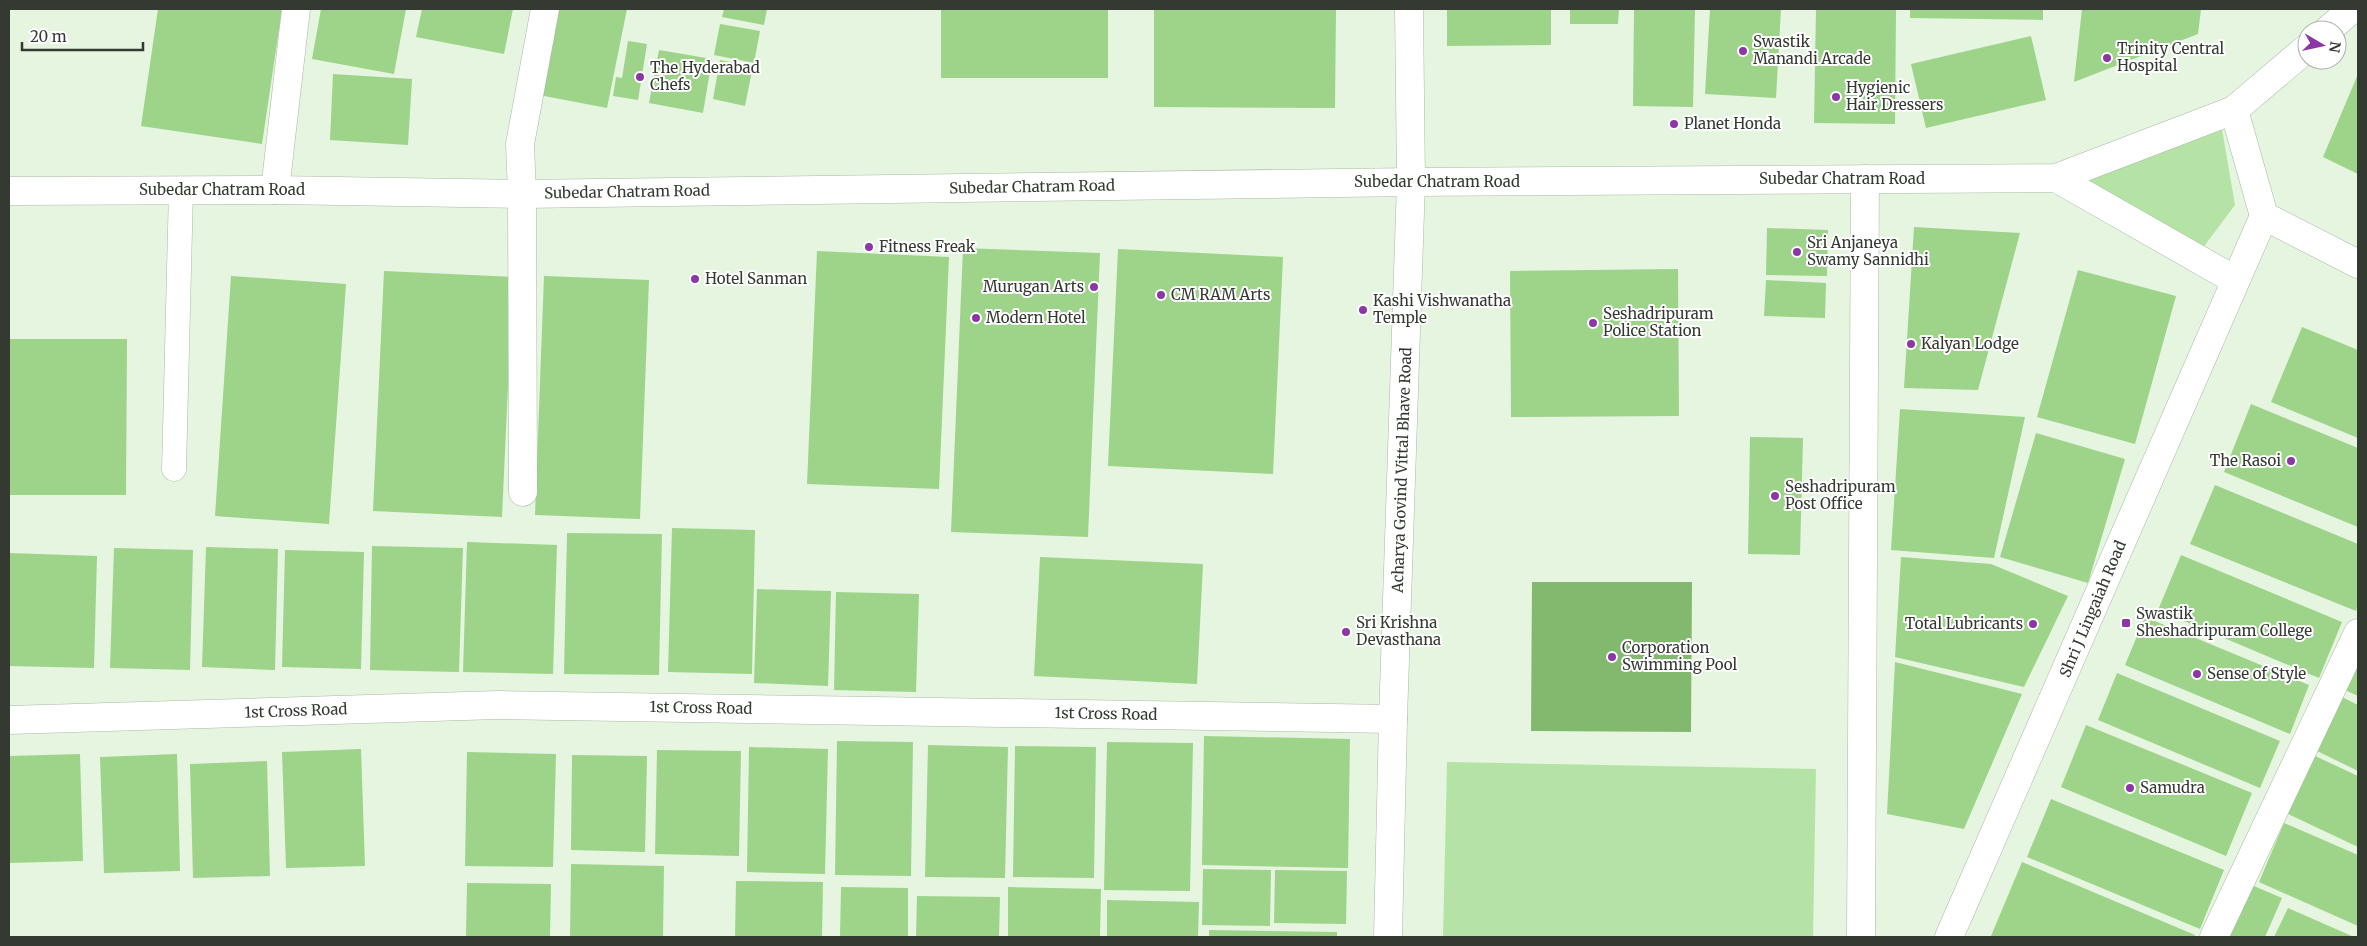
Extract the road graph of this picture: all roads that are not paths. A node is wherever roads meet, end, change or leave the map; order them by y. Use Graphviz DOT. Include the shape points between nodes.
graph roads {
  1 [pos="296,9"];
  2 [pos="545,9"];
  3 [pos="1409,9"];
  4 [pos="2352,9"];
  5 [pos="2339,20"];
  6 [pos="2297,56"];
  7 [pos="2234,110"];
  8 [pos="2056,178"];
  9 [pos="1865,179"];
  10 [pos="1411,182"];
  11 [pos="181,190"];
  12 [pos="275,190"];
  13 [pos="9,191"];
  14 [pos="522,194"];
  15 [pos="2264,216"];
  16 [pos="2358,264"];
  17 [pos="2235,280"];
  18 [pos="174,469"];
  19 [pos="523,492"];
  20 [pos="2358,634"];
  21 [pos="1393,719"];
  22 [pos="9,720"];
  23 [pos="1388,937"];
  24 [pos="1861,937"];
  25 [pos="1949,937"];
  26 [pos="2214,937"];
  1 -- 12 [label="main road"];
  2 -- 14 [label="main road" via="520,144"];
  3 -- 10 [label="main road, Acharya Govind Vittal Bhave Road"];
  4 -- 5 [label="main road"];
  6 -- 7 [label="main road, Subedar Chatram Road"];
  7 -- 8 [label="main road, Subedar Chatram Road"];
  7 -- 15 [label="main road"];
  8 -- 9 [label="main road, Subedar Chatram Road"];
  8 -- 17 [label="main road, Subedar Chatram Road"];
  9 -- 10 [label="main road, Subedar Chatram Road"];
  9 -- 24 [label="main road"];
  10 -- 14 [label="main road, Subedar Chatram Road"];
  10 -- 21 [label="main road, Acharya Govind Vittal Bhave Road"];
  11 -- 12 [label="main road, Subedar Chatram Road"];
  11 -- 13 [label="main road, Subedar Chatram Road"];
  11 -- 18 [label="lane"];
  12 -- 14 [label="main road, Subedar Chatram Road"];
  14 -- 19 [label="main road"];
  15 -- 16 [label="main road"];
  15 -- 17 [label="main road, Shri J Lingaiah Road"];
  17 -- 25 [label="main road, Shri J Lingaiah Road"];
  20 -- 26 [label="main road"];
  21 -- 22 [label="main road, 1st Cross Road" via="498,705"];
  21 -- 23 [label="main road, Acharya Govind Vittal Bhave Road"];
}
